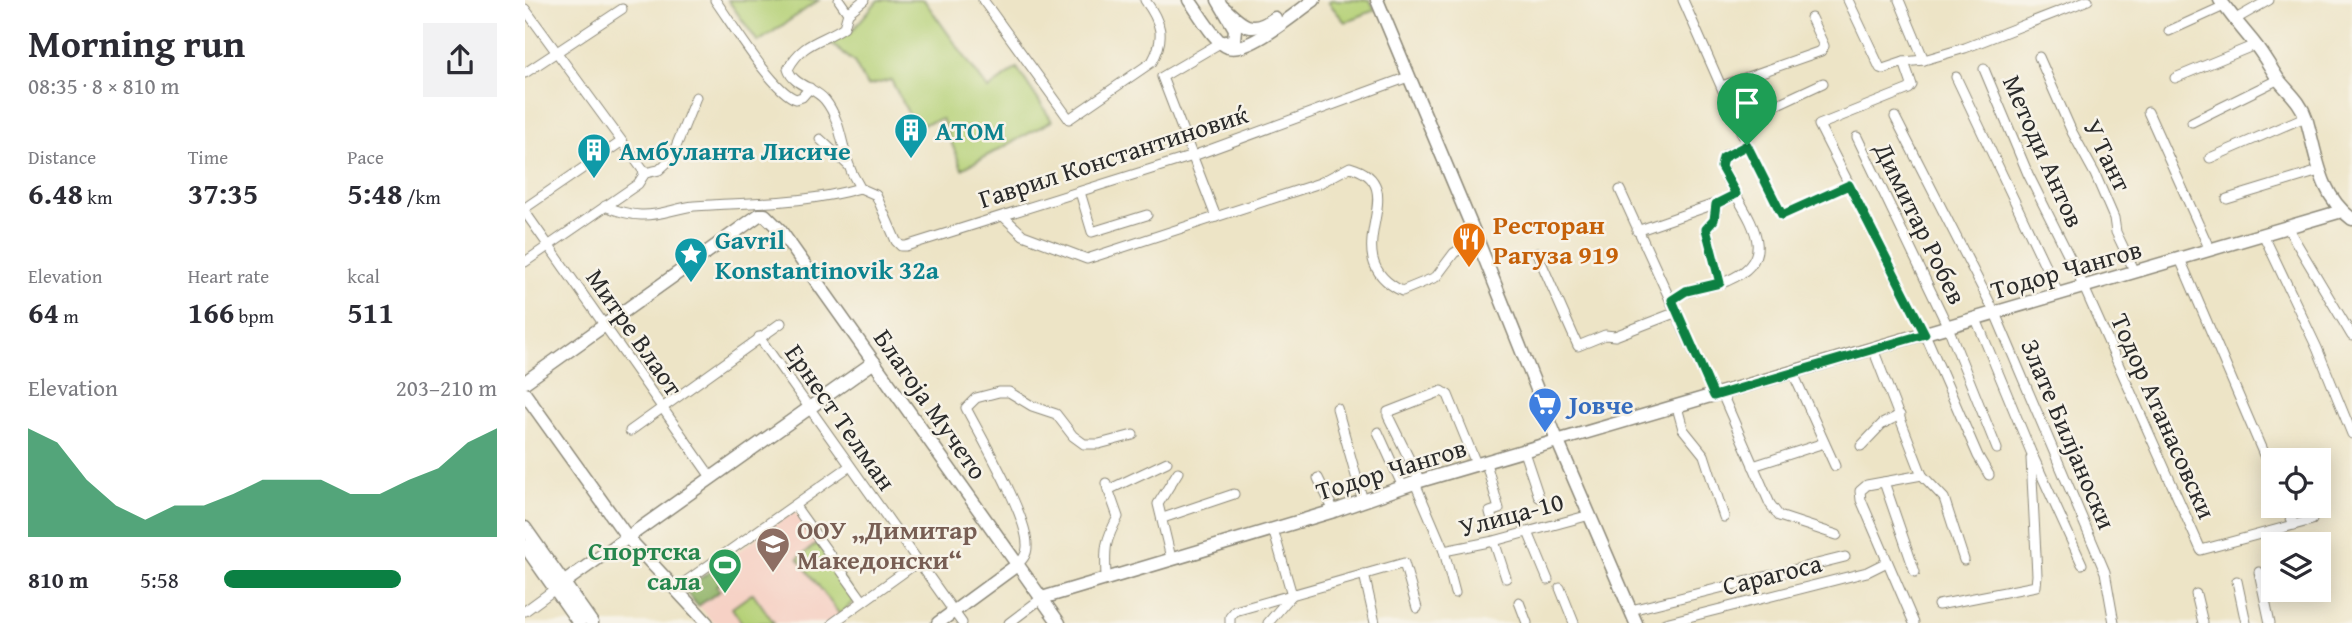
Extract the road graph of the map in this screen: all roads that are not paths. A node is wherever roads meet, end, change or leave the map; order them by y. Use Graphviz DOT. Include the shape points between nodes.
graph roads {
  1 [pos="715,0"];
  2 [pos="839,0"];
  3 [pos="864,0"];
  4 [pos="983,0"];
  5 [pos="1145,0"];
  6 [pos="1189,0"];
  7 [pos="1301,0"];
  8 [pos="1314,0"];
  9 [pos="1377,0"];
  10 [pos="1683,0"];
  11 [pos="1849,0"];
  12 [pos="1899,0"];
  13 [pos="2088,0"];
  14 [pos="2269,0"];
  15 [pos="2222,3"];
  16 [pos="1221,4"];
  17 [pos="525,9"];
  18 [pos="622,9"];
  19 [pos="848,13"];
  20 [pos="1811,18"];
  21 [pos="2234,20"];
  22 [pos="2169,31"];
  23 [pos="1220,43"];
  24 [pos="2255,45"];
  25 [pos="555,53"];
  26 [pos="2039,57"];
  27 [pos="1924,60"];
  28 [pos="1904,62"];
  29 [pos="1984,69"];
  30 [pos="525,73"];
  31 [pos="1408,77"];
  32 [pos="1956,77"];
  33 [pos="2175,78"];
  34 [pos="2279,79"];
  35 [pos="1823,83"];
  36 [pos="1722,86"];
  37 [pos="810,88"];
  38 [pos="696,97"];
  39 [pos="2148,112"];
  40 [pos="1895,117"];
  41 [pos="2305,117"];
  42 [pos="2192,122"];
  43 [pos="1737,123"];
  44 [pos="1857,137"];
  45 [pos="820,139"];
  46 [pos="621,142"];
  47 [pos="1747,145"];
  48 [pos="1193,156"];
  49 [pos="2210,158"];
  50 [pos="849,166"];
  51 [pos="2319,171"];
  52 [pos="645,173"];
  53 [pos="1849,185"];
  54 [pos="860,188"];
  55 [pos="1620,190"];
  56 [pos="1080,191"];
  57 [pos="1736,194"];
  58 [pos="2227,199"];
  59 [pos="1716,204"];
  60 [pos="605,206"];
  61 [pos="525,210"];
  62 [pos="2349,213"];
  63 [pos="1147,215"];
  64 [pos="1004,217"];
  65 [pos="1216,217"];
  66 [pos="2287,227"];
  67 [pos="1637,230"];
  68 [pos="2263,234"];
  69 [pos="1477,239"];
  70 [pos="548,245"];
  71 [pos="2210,250"];
  72 [pos="1537,253"];
  73 [pos="2180,259"];
  74 [pos="525,261"];
  75 [pos="2135,272"];
  76 [pos="1720,283"];
  77 [pos="2084,287"];
  78 [pos="2059,295"];
  79 [pos="1672,300"];
  80 [pos="1677,312"];
  81 [pos="1995,313"];
  82 [pos="1976,319"];
  83 [pos="781,323"];
  84 [pos="605,326"];
  85 [pos="1948,327"];
  86 [pos="1925,334"];
  87 [pos="2352,336"];
  88 [pos="759,337"];
  89 [pos="1873,349"];
  90 [pos="874,362"];
  91 [pos="1793,373"];
  92 [pos="525,382"];
  93 [pos="525,394"];
  94 [pos="1718,395"];
  95 [pos="1677,407"];
  96 [pos="663,408"];
  97 [pos="1337,408"];
  98 [pos="809,409"];
  99 [pos="1900,415"];
  100 [pos="630,431"];
  101 [pos="1378,432"];
  102 [pos="2352,434"];
  103 [pos="1133,435"];
  104 [pos="1557,442"];
  105 [pos="1823,443"];
  106 [pos="1861,446"];
  107 [pos="2261,448"];
  108 [pos="1997,449"];
  109 [pos="1524,452"];
  110 [pos="2031,452"];
  111 [pos="1167,462"];
  112 [pos="1482,464"];
  113 [pos="850,466"];
  114 [pos="1753,466"];
  115 [pos="1835,466"];
  116 [pos="1178,472"];
  117 [pos="1922,475"];
  118 [pos="1989,475"];
  119 [pos="711,477"];
  120 [pos="1318,478"];
  121 [pos="1884,482"];
  122 [pos="1412,484"];
  123 [pos="1234,494"];
  124 [pos="1539,497"];
  125 [pos="1363,501"];
  126 [pos="795,506"];
  127 [pos="1334,511"];
  128 [pos="1590,515"];
  129 [pos="1724,517"];
  130 [pos="1163,518"];
  131 [pos="2291,518"];
  132 [pos="2312,520"];
  133 [pos="1493,523"];
  134 [pos="2294,525"];
  135 [pos="525,528"];
  136 [pos="1273,529"];
  137 [pos="1528,532"];
  138 [pos="1837,535"];
  139 [pos="628,538"];
  140 [pos="1494,541"];
  141 [pos="525,547"];
  142 [pos="1444,551"];
  143 [pos="1845,557"];
  144 [pos="1171,558"];
  145 [pos="1964,560"];
  146 [pos="918,562"];
  147 [pos="1887,562"];
  148 [pos="2082,564"];
  149 [pos="1017,565"];
  150 [pos="1915,572"];
  151 [pos="2259,572"];
  152 [pos="1363,574"];
  153 [pos="1106,577"];
  154 [pos="1506,578"];
  155 [pos="1548,580"];
  156 [pos="2237,581"];
  157 [pos="560,586"];
  158 [pos="1560,588"];
  159 [pos="675,589"];
  160 [pos="1455,593"];
  161 [pos="2196,594"];
  162 [pos="1292,595"];
  163 [pos="1042,598"];
  164 [pos="863,601"];
  165 [pos="1519,602"];
  166 [pos="1938,605"];
  167 [pos="1417,608"];
  168 [pos="525,611"];
  169 [pos="953,611"];
  170 [pos="1633,617"];
  171 [pos="579,623"];
  172 [pos="591,623"];
  173 [pos="707,623"];
  174 [pos="833,623"];
  175 [pos="937,623"];
  176 [pos="962,623"];
  177 [pos="1009,623"];
  178 [pos="1059,623"];
  179 [pos="1230,623"];
  180 [pos="1268,623"];
  181 [pos="1375,623"];
  182 [pos="1527,623"];
  183 [pos="1574,623"];
  184 [pos="1665,623"];
  185 [pos="1914,623"];
  186 [pos="2114,623"];
  187 [pos="2203,623"];
  188 [pos="2246,623"];
  189 [pos="2270,623"];
  1 -- 37 [label="street" via="786,95 796,99"];
  2 -- 19 [label="street"];
  3 -- 19 [label="street"];
  4 -- 5 [label="street" via="1069,119 1152,62 1161,32"];
  6 -- 23 [label="street"];
  7 -- 16 [label="street" via="1260,27 1245,27"];
  8 -- 23 [label="street" via="1244,47"];
  9 -- 31 [label="street"];
  10 -- 36 [label="street"];
  11 -- 28 [label="street" via="1879,68"];
  12 -- 27 [label="street"];
  13 -- 27 [label="street"];
  14 -- 21 [label="street"];
  15 -- 21 [label="street"];
  15 -- 22 [label="street"];
  16 -- 23 [label="street" via="1236,34 1234,40"];
  17 -- 25 [label="street"];
  18 -- 25 [label="street"];
  19 -- 37 [label="street" via="844,27 810,44 790,65 792,78"];
  20 -- 36 [label="street" via="1824,46 1821,51"];
  21 -- 24 [label="street"];
  23 -- 48 [label="street" via="1162,77"];
  24 -- 33 [label="street"];
  24 -- 34 [label="street"];
  25 -- 30 [label="street"];
  25 -- 46 [label="street"];
  26 -- 75 [label="street, У Тант"];
  27 -- 28 [label="street"];
  28 -- 53 [label="street" via="1912,85 1909,89 1819,125"];
  29 -- 77 [label="street, Методи Антов" via="2028,174"];
  31 -- 48 [label="street, Гаврил Константиновиќ"];
  31 -- 69 [label="street"];
  32 -- 78 [label="street"];
  34 -- 41 [label="street"];
  34 -- 42 [label="street"];
  35 -- 43 [label="street"];
  36 -- 43 [label="street"];
  37 -- 50 [label="street" via="829,106"];
  38 -- 52 [label="street" via="671,159 659,170"];
  39 -- 71 [label="street"];
  40 -- 81 [label="street, Злате Билјаноски"];
  41 -- 49 [label="street"];
  41 -- 51 [label="street"];
  43 -- 47 [label="street"];
  44 -- 85 [label="street, Димитар Робев"];
  45 -- 50 [label="street"];
  46 -- 52 [label="street"];
  46 -- 61 [label="street"];
  47 -- 53 [label="street" via="1782,215"];
  47 -- 57 [label="street" via="1726,155 1721,163"];
  48 -- 56 [label="street, Гаврил Константиновиќ"];
  48 -- 65 [label="street"];
  50 -- 54 [label="street"];
  51 -- 58 [label="street"];
  51 -- 62 [label="street" via="2333,201"];
  52 -- 60 [label="street" via="638,184"];
  53 -- 86 [label="street"];
  54 -- 60 [label="street" via="650,215 626,214"];
  54 -- 64 [label="street, Гаврил Константиновиќ" via="876,195 901,246"];
  55 -- 67 [label="street"];
  56 -- 63 [label="street" via="1092,232"];
  56 -- 64 [label="street, Гаврил Константиновиќ"];
  57 -- 59 [label="street"];
  57 -- 76 [label="street" via="1758,239 1758,256 1744,272"];
  59 -- 67 [label="street"];
  59 -- 76 [label="street" via="1714,220 1706,229"];
  60 -- 70 [label="street"];
  61 -- 70 [label="street, Митре Влаот"];
  62 -- 66 [label="street, Тодор Чангов"];
  64 -- 65 [label="street" via="1023,235 1083,259"];
  65 -- 69 [label="street" via="1320,183 1350,167 1364,171 1377,185 1371,255 1390,286 1402,291 1429,281 1454,253"];
  66 -- 68 [label="street, Тодор Чангов"];
  66 -- 87 [label="street"];
  67 -- 79 [label="street"];
  68 -- 71 [label="street, Тодор Чангов"];
  68 -- 102 [label="street"];
  69 -- 104 [label="street"];
  70 -- 74 [label="street"];
  70 -- 84 [label="street, Митре Влаот"];
  71 -- 73 [label="street, Тодор Чангов"];
  72 -- 80 [label="street" via="1578,346"];
  73 -- 75 [label="street, Тодор Чангов"];
  73 -- 107 [label="street"];
  75 -- 77 [label="street, Тодор Чангов"];
  76 -- 79 [label="street" via="1686,291"];
  77 -- 78 [label="street, Тодор Чангов"];
  77 -- 134 [label="street, Тодор Атанасовски" via="2200,550"];
  78 -- 81 [label="street, Тодор Чангов"];
  79 -- 80 [label="street"];
  80 -- 94 [label="street"];
  81 -- 82 [label="street, Тодор Чангов"];
  81 -- 186 [label="street, Злате Билјаноски" via="2105,572"];
  82 -- 85 [label="street, Тодор Чангов"];
  82 -- 110 [label="street"];
  83 -- 88 [label="street"];
  84 -- 90 [label="street, Благоја Мучето" via="762,214 780,230"];
  84 -- 92 [label="street"];
  84 -- 96 [label="street, Митре Влаот"];
  85 -- 86 [label="street, Тодор Чангов"];
  85 -- 108 [label="street, Димитар Робев"];
  86 -- 89 [label="street, Тодор Чангов"];
  86 -- 118 [label="street"];
  88 -- 96 [label="street"];
  88 -- 98 [label="street, Ернест Телман"];
  89 -- 91 [label="street, Тодор Чангов"];
  89 -- 99 [label="street"];
  90 -- 98 [label="street"];
  90 -- 149 [label="street, Благоја Мучето"];
  91 -- 94 [label="street, Тодор Чангов"];
  91 -- 105 [label="street"];
  93 -- 139 [label="street"];
  94 -- 95 [label="street, Тодор Чангов"];
  94 -- 114 [label="street"];
  95 -- 104 [label="street, Тодор Чангов"];
  95 -- 129 [label="street" via="1683,429 1704,455"];
  96 -- 100 [label="street"];
  96 -- 119 [label="street, Митре Влаот"];
  97 -- 125 [label="street"];
  98 -- 113 [label="street, Ернест Телман"];
  98 -- 119 [label="street"];
  99 -- 106 [label="street" via="1882,424"];
  99 -- 117 [label="street"];
  101 -- 122 [label="street"];
  103 -- 149 [label="street" via="1084,444 1056,414 1009,392 976,398 967,408 1025,532 1027,551"];
  104 -- 109 [label="street, Тодор Чангов"];
  104 -- 128 [label="street"];
  105 -- 114 [label="street"];
  105 -- 115 [label="street"];
  109 -- 112 [label="street, Тодор Чангов"];
  109 -- 124 [label="street"];
  110 -- 148 [label="street"];
  110 -- 166 [label="street, Злате Билјаноски" via="2035,586"];
  111 -- 153 [label="street" via="1107,487 1120,515 1106,539"];
  112 -- 122 [label="street, Тодор Чангов"];
  112 -- 122 [label="street" via="1442,391 1388,412"];
  112 -- 133 [label="street" via="1499,509 1490,512"];
  113 -- 126 [label="street"];
  113 -- 146 [label="street, Ернест Телман"];
  114 -- 138 [label="street" via="1779,516"];
  116 -- 130 [label="street" via="1159,504"];
  117 -- 121 [label="street"];
  117 -- 145 [label="street" via="1944,498"];
  119 -- 139 [label="street"];
  120 -- 127 [label="street"];
  121 -- 147 [label="street" via="1860,491"];
  121 -- 150 [label="street"];
  122 -- 125 [label="street, Тодор Чангов"];
  122 -- 142 [label="street"];
  123 -- 130 [label="street"];
  125 -- 127 [label="street, Тодор Чангов"];
  126 -- 159 [label="street"];
  126 -- 164 [label="street"];
  127 -- 136 [label="street, Тодор Чангов"];
  128 -- 137 [label="street, Улица-10"];
  128 -- 170 [label="street"];
  130 -- 144 [label="street"];
  131 -- 134 [label="street"];
  132 -- 134 [label="street, Тодор Атанасовски"];
  135 -- 157 [label="street"];
  136 -- 144 [label="street, Тодор Чангов"];
  136 -- 162 [label="street"];
  137 -- 140 [label="street, Улица-10"];
  137 -- 155 [label="street"];
  139 -- 157 [label="street"];
  139 -- 159 [label="street"];
  140 -- 142 [label="street, Улица-10"];
  140 -- 154 [label="street"];
  141 -- 157 [label="street"];
  142 -- 160 [label="street"];
  143 -- 170 [label="street"];
  144 -- 153 [label="street, Тодор Чангов"];
  146 -- 164 [label="street"];
  146 -- 169 [label="street, Ернест Телман"];
  147 -- 184 [label="street, Сарагоса" via="1867,572"];
  147 -- 185 [label="street"];
  149 -- 163 [label="street, Благоја Мучето"];
  149 -- 169 [label="street"];
  151 -- 189 [label="street"];
  152 -- 162 [label="street"];
  152 -- 167 [label="street" via="1404,563"];
  152 -- 181 [label="street"];
  153 -- 163 [label="street, Тодор Чангов"];
  156 -- 188 [label="street"];
  157 -- 168 [label="street"];
  157 -- 171 [label="street"];
  157 -- 172 [label="street"];
  158 -- 183 [label="street"];
  159 -- 173 [label="street"];
  161 -- 187 [label="street"];
  162 -- 179 [label="street" via="1235,611"];
  162 -- 180 [label="street"];
  163 -- 177 [label="street, Тодор Чангов"];
  163 -- 178 [label="street, Благоја Мучето"];
  164 -- 174 [label="street"];
  165 -- 182 [label="street"];
  169 -- 175 [label="street"];
  169 -- 176 [label="street, Ернест Телман"];
}
